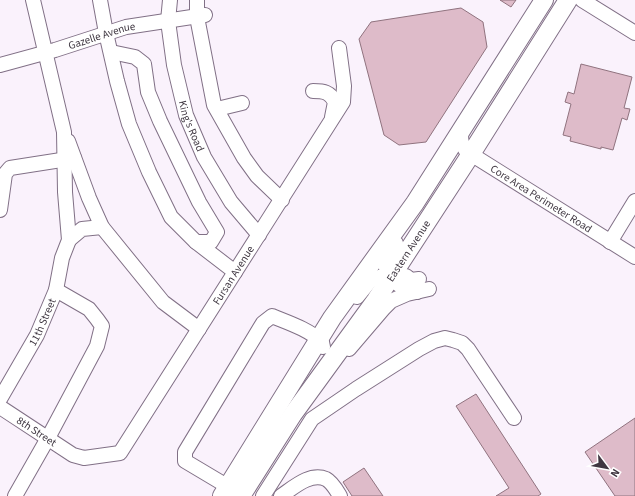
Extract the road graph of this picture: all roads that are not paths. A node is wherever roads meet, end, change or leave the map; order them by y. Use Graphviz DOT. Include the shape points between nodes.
graph roads {
  1 [pos="33,0"];
  2 [pos="100,0"];
  3 [pos="170,0"];
  4 [pos="197,0"];
  5 [pos="544,0"];
  6 [pos="568,0"];
  7 [pos="582,0"];
  8 [pos="202,16"];
  9 [pos="168,21"];
  10 [pos="106,33"];
  11 [pos="635,33"];
  12 [pos="111,52"];
  13 [pos="336,52"];
  14 [pos="46,53"];
  15 [pos="0,65"];
  16 [pos="313,91"];
  17 [pos="242,103"];
  18 [pos="216,109"];
  19 [pos="332,120"];
  20 [pos="461,131"];
  21 [pos="471,154"];
  22 [pos="69,159"];
  23 [pos="282,200"];
  24 [pos="635,201"];
  25 [pos="415,203"];
  26 [pos="0,210"];
  27 [pos="102,227"];
  28 [pos="259,235"];
  29 [pos="69,240"];
  30 [pos="196,242"];
  31 [pos="610,242"];
  32 [pos="635,257"];
  33 [pos="235,272"];
  34 [pos="391,277"];
  35 [pos="56,290"];
  36 [pos="332,318"];
  37 [pos="199,330"];
  38 [pos="319,340"];
  39 [pos="312,388"];
  40 [pos="0,399"];
  41 [pos="0,407"];
  42 [pos="514,418"];
  43 [pos="48,438"];
  44 [pos="273,444"];
  45 [pos="73,454"];
  46 [pos="230,493"];
  47 [pos="266,495"];
  48 [pos="14,496"];
  49 [pos="281,496"];
  50 [pos="340,496"];
  1 -- 14 [label="street, 11th Street"];
  2 -- 10 [label="street"];
  3 -- 9 [label="street, King's Road"];
  4 -- 8 [label="street"];
  5 -- 20 [label="main road, Eastern Avenue"];
  6 -- 21 [label="main road, Eastern Avenue"];
  7 -- 11 [label="street"];
  8 -- 9 [label="street, Gazelle Avenue"];
  8 -- 18 [label="street"];
  9 -- 10 [label="street, Gazelle Avenue" via="126,27"];
  9 -- 28 [label="street, King's Road" via="174,65 186,115 204,157 231,202"];
  10 -- 12 [label="street"];
  10 -- 14 [label="street, Gazelle Avenue"];
  12 -- 30 [label="street" via="129,124 149,172 171,217"];
  12 -- 30 [label="street" via="135,57 144,64 148,92 160,121 199,202 217,232 211,242"];
  13 -- 19 [label="street, Fursan Avenue" via="344,86 343,102"];
  14 -- 15 [label="street, Gazelle Avenue"];
  14 -- 22 [label="street, 11th Street"];
  16 -- 19 [label="street" via="331,95 335,102"];
  17 -- 18 [label="street"];
  18 -- 23 [label="street" via="257,176"];
  19 -- 23 [label="street, Fursan Avenue"];
  20 -- 21 [label="street, Core Area Perimeter Road" via="463,147"];
  20 -- 25 [label="main road, Eastern Avenue"];
  21 -- 31 [label="street, Core Area Perimeter Road"];
  21 -- 34 [label="main road, Eastern Avenue"];
  22 -- 26 [label="street" via="10,168 5,174"];
  22 -- 27 [label="street, 11th Street"];
  22 -- 29 [label="street, 11th Street" via="65,192"];
  23 -- 28 [label="street, Fursan Avenue"];
  24 -- 31 [label="street"];
  25 -- 34 [label="street" via="401,236 385,263"];
  25 -- 36 [label="main road, Eastern Avenue"];
  27 -- 29 [label="street" via="82,229"];
  27 -- 37 [label="street, 11th Street" via="163,302"];
  28 -- 33 [label="street, Fursan Avenue"];
  29 -- 35 [label="street, 11th Street" via="62,258"];
  30 -- 33 [label="street"];
  31 -- 32 [label="street, Core Area Perimeter Road"];
  33 -- 37 [label="street, Fursan Avenue"];
  34 -- 36 [label="street" via="383,276 370,281 359,296"];
  34 -- 39 [label="main road, Eastern Avenue"];
  34 -- 39 [label="street" via="406,276 422,287 391,301"];
  35 -- 40 [label="street, 11th Street" via="36,335"];
  35 -- 43 [label="street" via="89,309 102,326 96,346"];
  36 -- 38 [label="main road, Eastern Avenue"];
  37 -- 45 [label="street, Fursan Avenue" via="120,453 84,458"];
  38 -- 44 [label="street" via="323,345 322,351 286,408"];
  38 -- 46 [label="main road, Eastern Avenue"];
  38 -- 46 [label="street" via="272,316 264,323 185,452 184,461"];
  39 -- 44 [label="main road, Eastern Avenue"];
  41 -- 43 [label="street, 8th Street"];
  42 -- 47 [label="street" via="468,349 445,338 434,341 312,419"];
  43 -- 45 [label="street, 8th Street"];
  43 -- 48 [label="street"];
  44 -- 46 [label="main road, Eastern Avenue" via="251,480"];
  49 -- 50 [label="street" via="306,480 318,477 327,480"];
}
